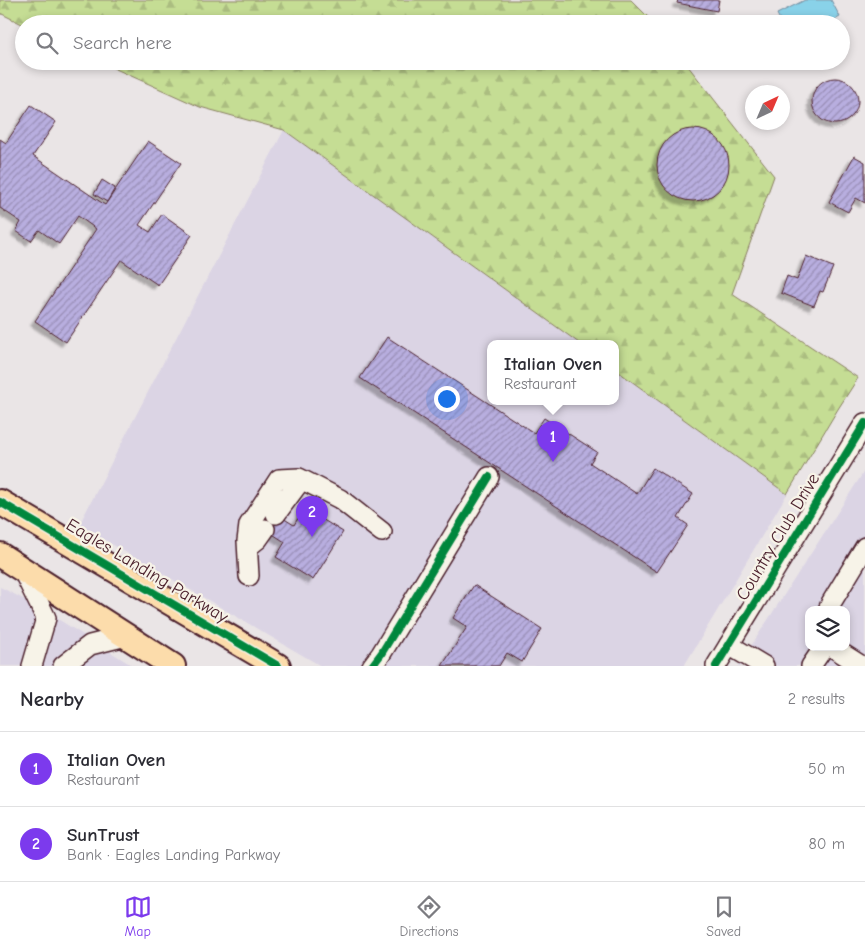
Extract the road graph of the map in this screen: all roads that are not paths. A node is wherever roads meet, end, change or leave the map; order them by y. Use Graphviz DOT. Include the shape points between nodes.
graph roads {
  1 [pos="865,423"];
  2 [pos="489,477"];
  3 [pos="301,480"];
  4 [pos="0,502"];
  5 [pos="276,514"];
  6 [pos="265,529"];
  7 [pos="382,532"];
  8 [pos="248,547"];
  9 [pos="865,547"];
  10 [pos="0,555"];
  11 [pos="22,570"];
  12 [pos="249,576"];
  13 [pos="865,577"];
  14 [pos="844,582"];
  15 [pos="830,606"];
  16 [pos="132,640"];
  17 [pos="729,645"];
  18 [pos="821,651"];
  19 [pos="838,651"];
  20 [pos="32,666"];
  21 [pos="63,666"];
  22 [pos="173,666"];
  23 [pos="190,666"];
  24 [pos="278,666"];
  25 [pos="372,666"];
  26 [pos="716,666"];
  27 [pos="764,666"];
  28 [pos="811,666"];
  29 [pos="862,666"];
  1 -- 17 [label="street, Country Club Drive"];
  2 -- 25 [label="street"];
  3 -- 5 [label="street"];
  3 -- 7 [label="street" via="340,499"];
  3 -- 8 [label="street" via="279,479 249,525"];
  4 -- 24 [label="main road, Eagles Landing Parkway"];
  6 -- 8 [label="street"];
  8 -- 12 [label="street"];
  9 -- 14 [label="street"];
  10 -- 11 [label="main road"];
  11 -- 16 [label="main road"];
  11 -- 20 [label="street" via="46,618"];
  13 -- 14 [label="street"];
  14 -- 15 [label="street"];
  16 -- 21 [label="street" via="90,645"];
  16 -- 22 [label="main road"];
  16 -- 23 [label="main road"];
  17 -- 26 [label="street, Country Club Drive"];
  17 -- 27 [label="street"];
  18 -- 28 [label="street"];
  19 -- 29 [label="street"];
}
